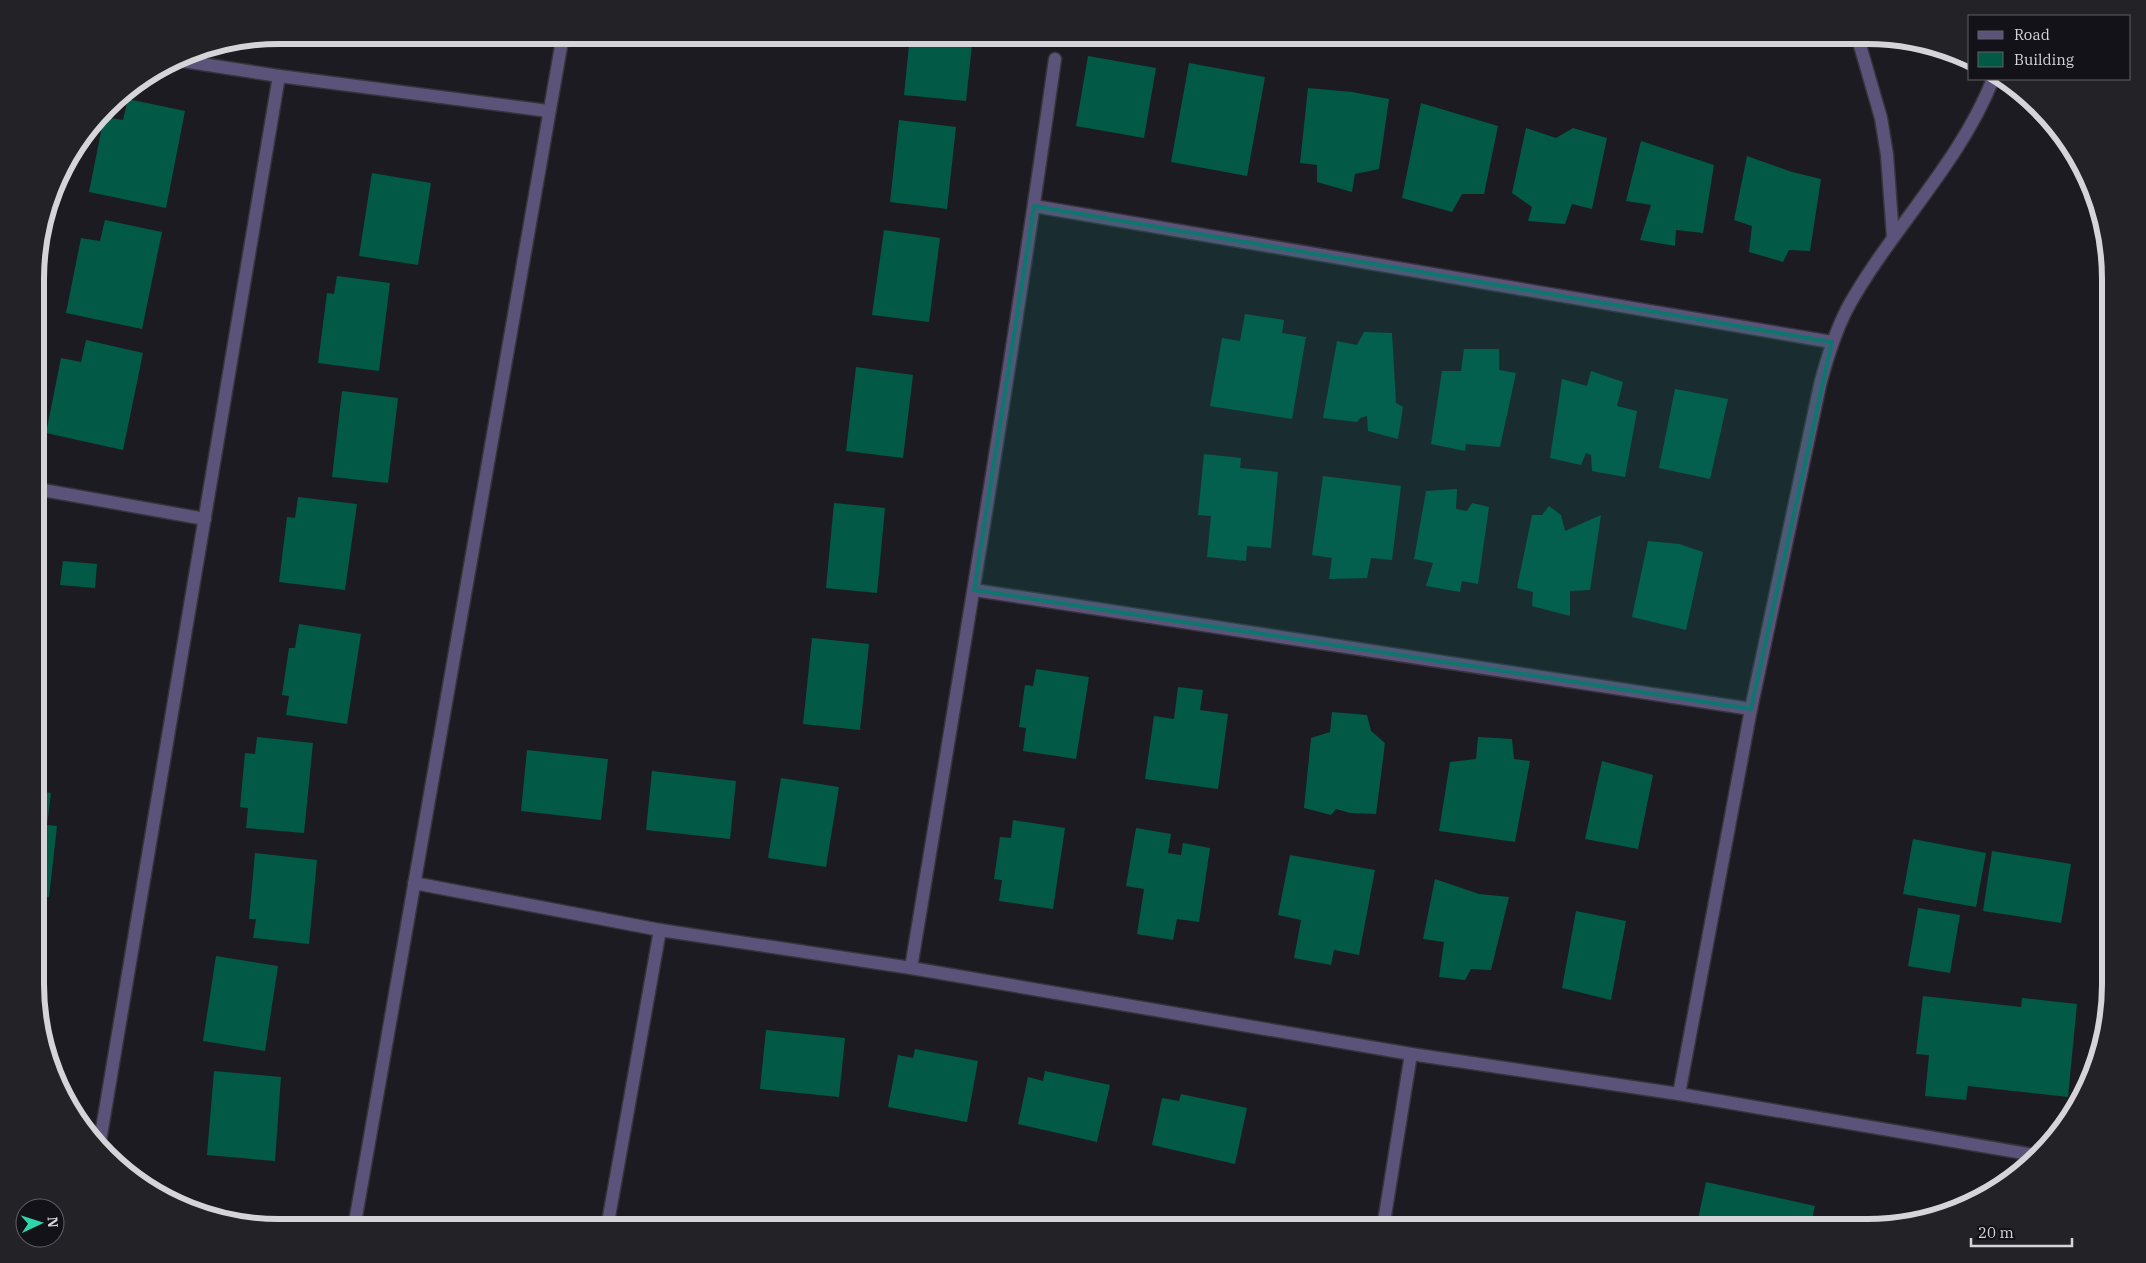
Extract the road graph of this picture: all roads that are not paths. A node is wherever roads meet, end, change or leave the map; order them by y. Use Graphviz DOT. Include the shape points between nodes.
graph roads {
  1 [pos="561,44"];
  2 [pos="1860,44"];
  3 [pos="1054,59"];
  4 [pos="189,62"];
  5 [pos="278,76"];
  6 [pos="1992,80"];
  7 [pos="548,111"];
  8 [pos="1034,206"];
  9 [pos="1893,237"];
  10 [pos="1832,342"];
  11 [pos="44,490"];
  12 [pos="205,520"];
  13 [pos="974,590"];
  14 [pos="1751,709"];
  15 [pos="414,883"];
  16 [pos="660,930"];
  17 [pos="911,968"];
  18 [pos="1411,1054"];
  19 [pos="1678,1094"];
  20 [pos="101,1137"];
  21 [pos="2029,1154"];
  22 [pos="356,1219"];
  23 [pos="609,1219"];
  24 [pos="1384,1219"];
  1 -- 7 [label="street"];
  2 -- 9 [label="street" via="1881,118"];
  3 -- 8 [label="street"];
  4 -- 5 [label="street"];
  5 -- 7 [label="street"];
  5 -- 12 [label="street"];
  6 -- 9 [label="street" via="1959,143"];
  7 -- 15 [label="street"];
  8 -- 10 [label="street"];
  8 -- 13 [label="street"];
  9 -- 10 [label="street" via="1848,307"];
  10 -- 14 [label="street"];
  11 -- 12 [label="street"];
  12 -- 20 [label="street"];
  13 -- 14 [label="street"];
  13 -- 17 [label="street"];
  14 -- 19 [label="street"];
  15 -- 16 [label="street"];
  15 -- 22 [label="street"];
  16 -- 17 [label="street"];
  16 -- 23 [label="street"];
  17 -- 18 [label="street"];
  18 -- 19 [label="street"];
  18 -- 24 [label="street"];
  19 -- 21 [label="street"];
}
